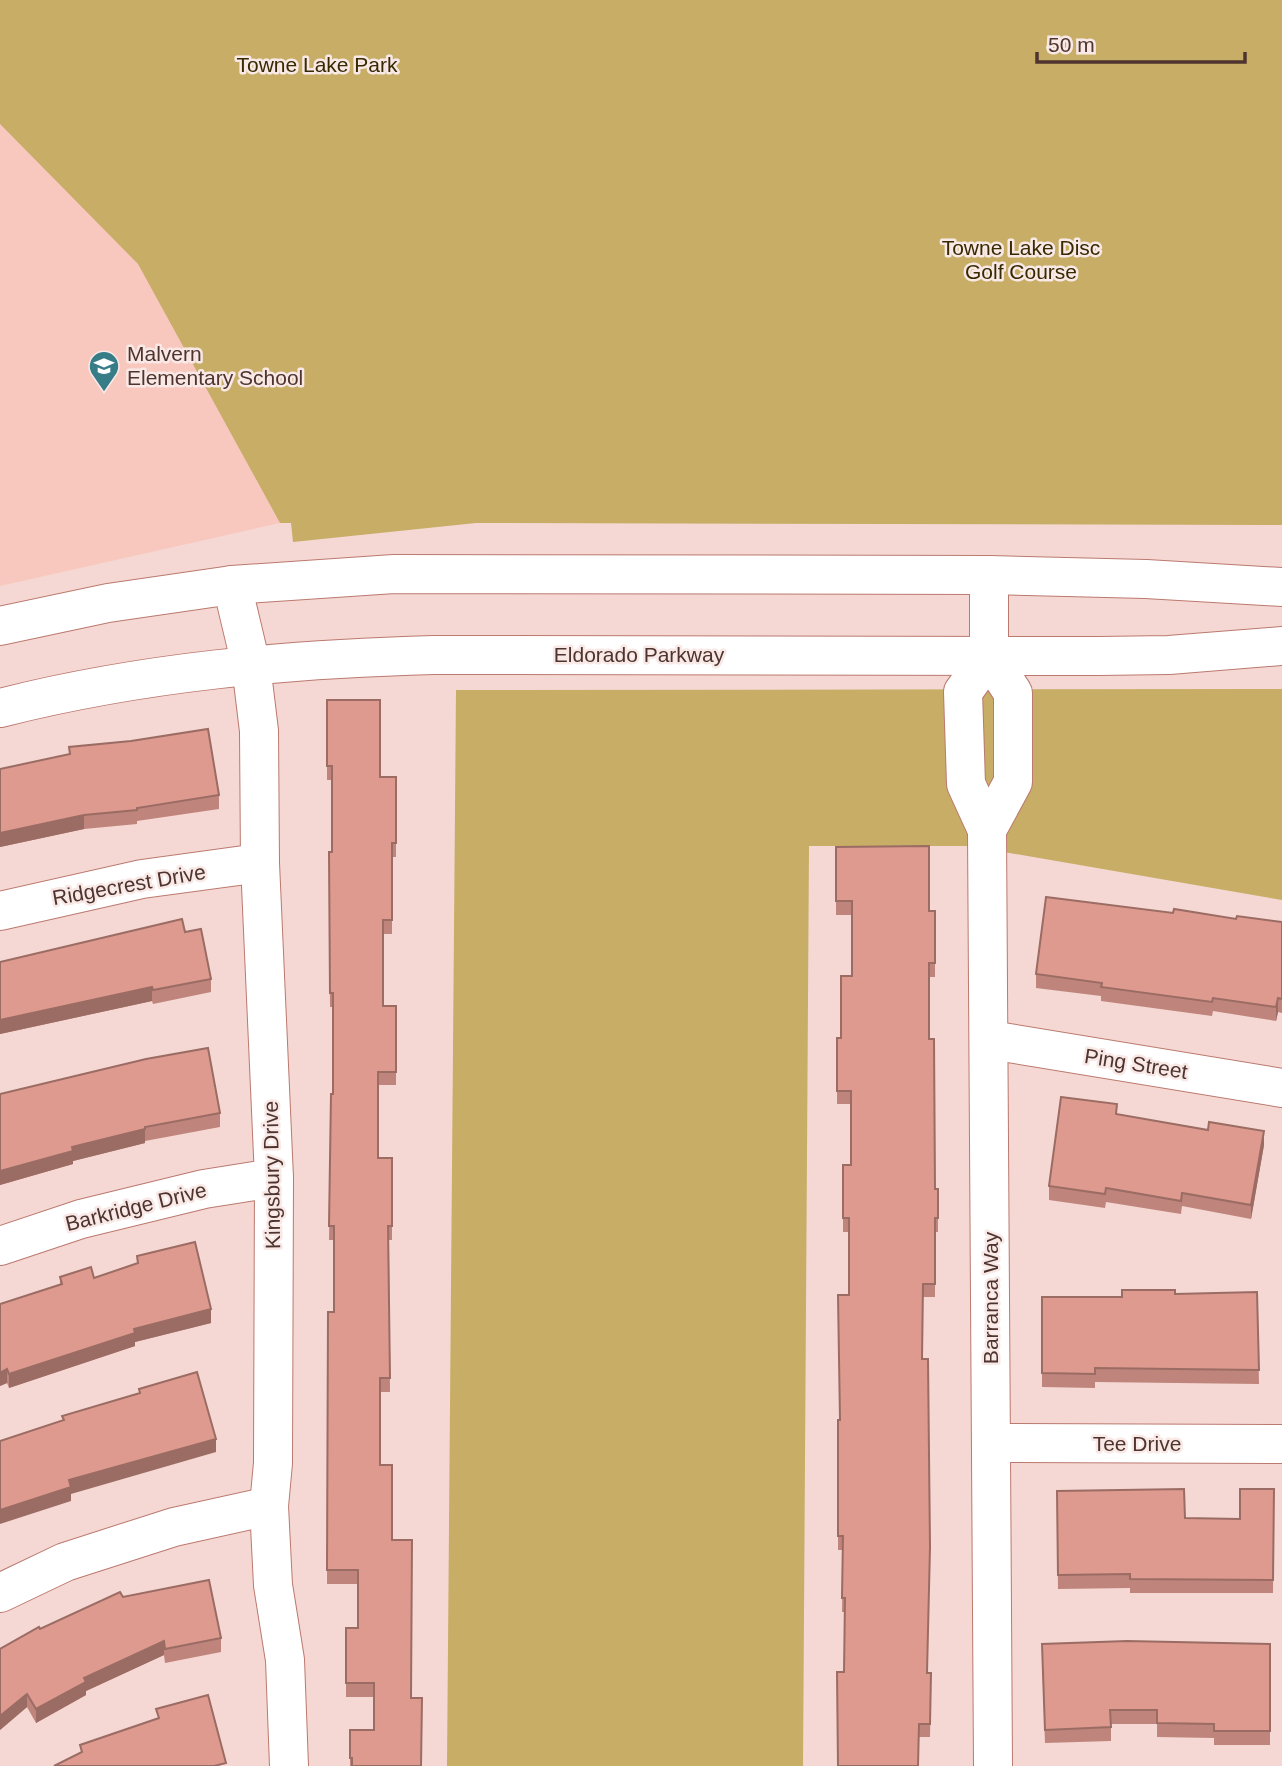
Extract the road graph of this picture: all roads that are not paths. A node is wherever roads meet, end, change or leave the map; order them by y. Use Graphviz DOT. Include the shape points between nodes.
graph roads {
  1 [pos="989,575"];
  2 [pos="232,585"];
  3 [pos="1282,587"];
  4 [pos="0,626"];
  5 [pos="1282,646"];
  6 [pos="989,656"];
  7 [pos="251,665"];
  8 [pos="0,708"];
  9 [pos="260,863"];
  10 [pos="0,911"];
  11 [pos="990,1041"];
  12 [pos="1282,1088"];
  13 [pos="274,1178"];
  14 [pos="0,1246"];
  15 [pos="992,1443"];
  16 [pos="1282,1444"];
  17 [pos="269,1506"];
  18 [pos="0,1593"];
  19 [pos="289,1766"];
  20 [pos="993,1766"];
  1 -- 2 [label="street" via="455,573"];
  1 -- 3 [label="street"];
  1 -- 6 [label="street"];
  2 -- 4 [label="street" via="96,605"];
  2 -- 7 [label="street, Kingsbury Drive"];
  5 -- 6 [label="street, Eldorado Parkway" via="1169,654"];
  6 -- 7 [label="street, Eldorado Parkway" via="434,655"];
  6 -- 11 [label="street, Barranca Way" via="963,692 966,784 987,830"];
  7 -- 8 [label="street, Eldorado Parkway" via="79,690"];
  7 -- 9 [label="street, Kingsbury Drive" via="258,731"];
  9 -- 10 [label="street, Ridgecrest Drive" via="142,879"];
  9 -- 13 [label="street, Kingsbury Drive"];
  11 -- 12 [label="street, Ping Street"];
  11 -- 15 [label="street, Barranca Way"];
  13 -- 14 [label="street, Barkridge Drive" via="204,1189 81,1219"];
  13 -- 17 [label="street, Kingsbury Drive"];
  15 -- 16 [label="street, Tee Drive"];
  15 -- 20 [label="street, Barranca Way"];
  17 -- 18 [label="street" via="174,1527 65,1563"];
  17 -- 19 [label="street, Kingsbury Drive" via="273,1585 285,1660"];
}
